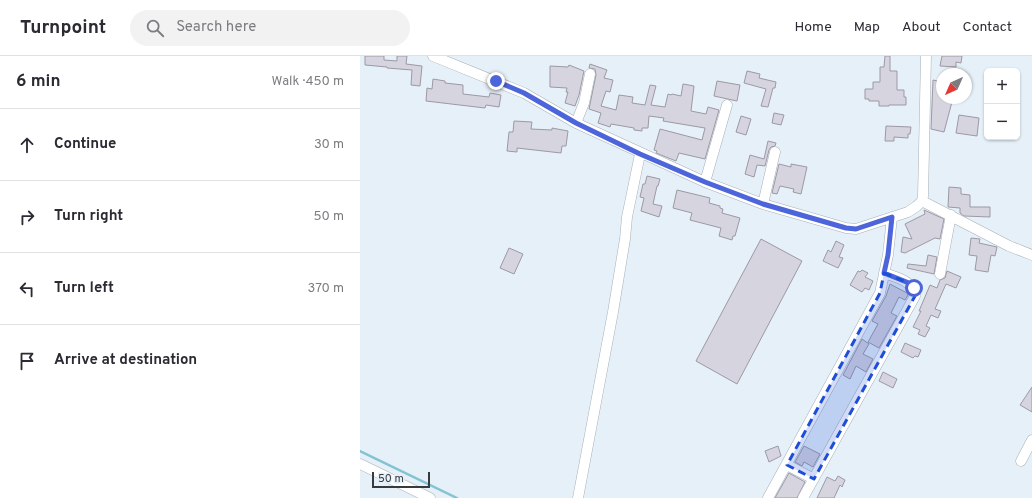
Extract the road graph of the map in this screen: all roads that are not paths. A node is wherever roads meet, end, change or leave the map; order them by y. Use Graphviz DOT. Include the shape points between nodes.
graph roads {
  1 [pos="433,56"];
  2 [pos="926,56"];
  3 [pos="590,74"];
  4 [pos="727,105"];
  5 [pos="576,123"];
  6 [pos="775,152"];
  7 [pos="640,154"];
  8 [pos="705,182"];
  9 [pos="922,201"];
  10 [pos="763,204"];
  11 [pos="951,215"];
  12 [pos="892,217"];
  13 [pos="1032,254"];
  14 [pos="884,273"];
  15 [pos="940,274"];
  16 [pos="1032,440"];
  17 [pos="1021,461"];
  18 [pos="360,464"];
  19 [pos="787,465"];
  20 [pos="814,479"];
  21 [pos="430,498"];
  22 [pos="578,498"];
  23 [pos="768,498"];
  24 [pos="803,498"];
  1 -- 5 [label="street" via="524,93"];
  2 -- 9 [label="street"];
  3 -- 5 [label="street" via="584,103"];
  4 -- 8 [label="street"];
  5 -- 7 [label="street"];
  6 -- 10 [label="street"];
  7 -- 8 [label="street"];
  7 -- 22 [label="street"];
  8 -- 10 [label="street"];
  9 -- 11 [label="street"];
  9 -- 12 [label="street" via="908,212"];
  10 -- 12 [label="street" via="846,228 856,229"];
  11 -- 13 [label="street" via="1009,246"];
  11 -- 15 [label="street"];
  12 -- 14 [label="street"];
  14 -- 19 [label="street" via="880,293"];
  14 -- 20 [label="street" via="909,283 914,288 915,296"];
  16 -- 17 [label="street"];
  18 -- 21 [label="street"];
  19 -- 20 [label="street"];
  19 -- 23 [label="street"];
  20 -- 24 [label="street"];
}
